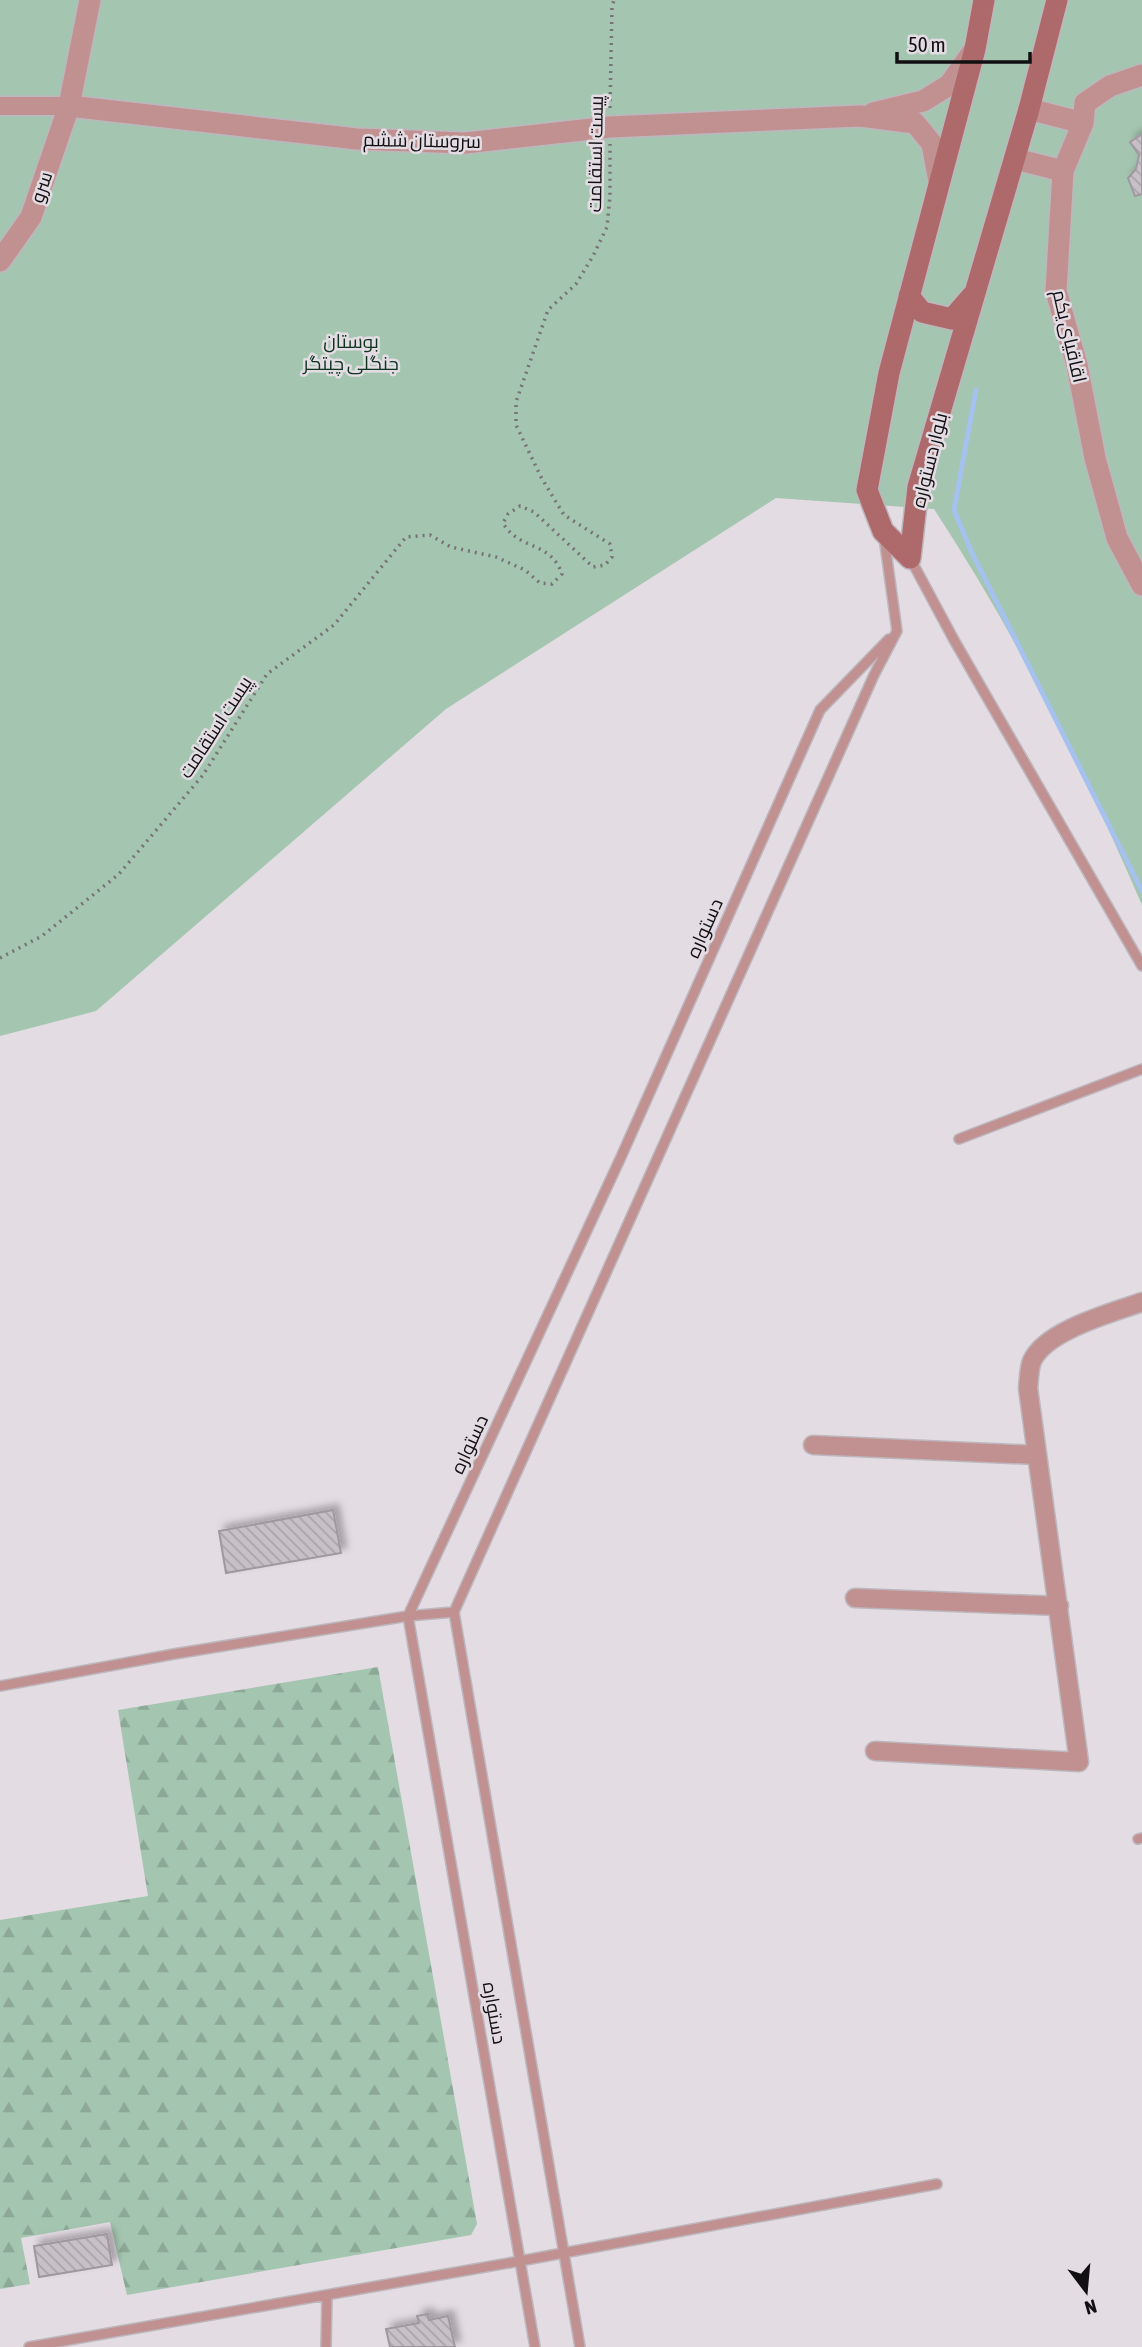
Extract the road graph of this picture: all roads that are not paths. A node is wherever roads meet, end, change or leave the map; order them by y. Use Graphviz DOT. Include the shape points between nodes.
graph roads {
  1 [pos="90,0"];
  2 [pos="985,3"];
  3 [pos="1051,6"];
  4 [pos="975,48"];
  5 [pos="1142,75"];
  6 [pos="0,106"];
  7 [pos="69,106"];
  8 [pos="1029,109"];
  9 [pos="860,116"];
  10 [pos="1083,123"];
  11 [pos="1015,159"];
  12 [pos="1063,171"];
  13 [pos="939,181"];
  14 [pos="0,261"];
  15 [pos="976,292"];
  16 [pos="909,296"];
  17 [pos="883,531"];
  18 [pos="910,558"];
  19 [pos="1142,584"];
  20 [pos="897,631"];
  21 [pos="1142,966"];
  22 [pos="1142,1069"];
  23 [pos="959,1139"];
  24 [pos="1142,1302"];
  25 [pos="813,1445"];
  26 [pos="1036,1455"];
  27 [pos="855,1598"];
  28 [pos="1059,1606"];
  29 [pos="454,1612"];
  30 [pos="408,1616"];
  31 [pos="0,1686"];
  32 [pos="875,1751"];
  33 [pos="937,2184"];
  34 [pos="564,2253"];
  35 [pos="520,2261"];
  36 [pos="327,2295"];
  37 [pos="29,2347"];
  38 [pos="326,2347"];
  39 [pos="535,2347"];
  40 [pos="580,2347"];
  1 -- 7 [label="street, سرو"];
  2 -- 4 [label="main road"];
  3 -- 8 [label="main road, بلوار دستواره"];
  4 -- 9 [label="street" via="949,85 923,101"];
  4 -- 13 [label="main road"];
  5 -- 10 [label="street, اقاقیای یکم" via="1110,86 1085,103"];
  6 -- 7 [label="street"];
  7 -- 9 [label="street, سروستان ششم" via="371,140 465,143 610,127"];
  7 -- 14 [label="street, سرو" via="31,217"];
  8 -- 10 [label="street"];
  8 -- 11 [label="main road, بلوار دستواره"];
  9 -- 13 [label="street" via="915,123 932,145"];
  10 -- 12 [label="street, اقاقیای یکم"];
  11 -- 12 [label="street"];
  11 -- 15 [label="main road, بلوار دستواره"];
  12 -- 19 [label="street, اقاقیای یکم" via="1056,291 1118,538"];
  13 -- 16 [label="main road"];
  15 -- 16 [label="main road" via="952,319 922,312"];
  15 -- 18 [label="main road, بلوار دستواره" via="918,487"];
  16 -- 17 [label="main road" via="867,490"];
  17 -- 18 [label="main road"];
  17 -- 20 [label="lane"];
  18 -- 21 [label="lane"];
  20 -- 29 [label="lane"];
  20 -- 30 [label="lane, دستواره" via="820,710 621,1157"];
  22 -- 23 [label="lane"];
  24 -- 26 [label="street" via="1076,1326 1048,1343 1032,1361 1028,1388"];
  25 -- 26 [label="street"];
  26 -- 28 [label="street"];
  27 -- 28 [label="street"];
  28 -- 32 [label="street" via="1079,1762"];
  29 -- 30 [label="lane"];
  29 -- 34 [label="lane"];
  30 -- 31 [label="lane"];
  30 -- 35 [label="lane, دستواره"];
  33 -- 34 [label="lane"];
  34 -- 35 [label="lane"];
  34 -- 40 [label="lane"];
  35 -- 36 [label="lane"];
  35 -- 39 [label="lane, دستواره"];
  36 -- 37 [label="lane"];
  36 -- 38 [label="lane"];
}
